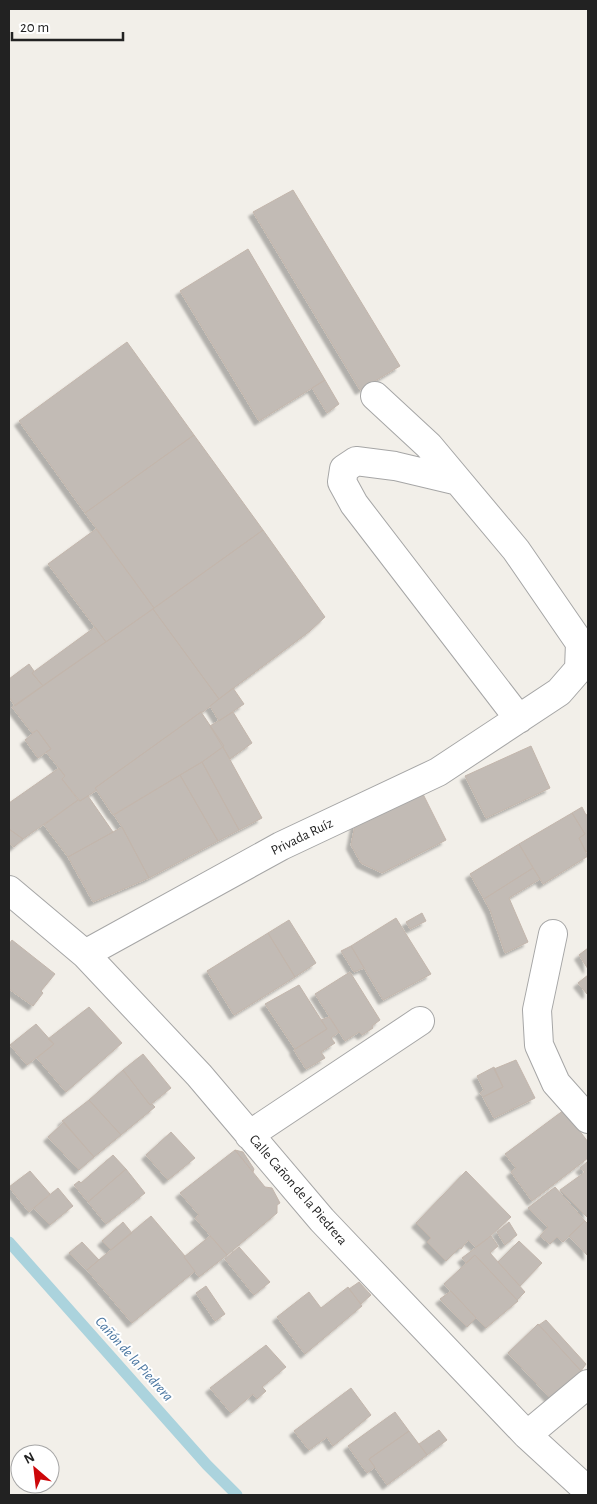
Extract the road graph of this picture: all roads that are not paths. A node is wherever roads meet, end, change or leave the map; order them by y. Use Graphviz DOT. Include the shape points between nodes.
graph roads {
  1 [pos="375,396"];
  2 [pos="458,481"];
  3 [pos="519,719"];
  4 [pos="9,890"];
  5 [pos="553,934"];
  6 [pos="85,954"];
  7 [pos="420,1021"];
  8 [pos="588,1118"];
  9 [pos="249,1135"];
  10 [pos="588,1384"];
  11 [pos="527,1435"];
  12 [pos="588,1491"];
  1 -- 2 [label="street, Privada Ruíz" via="429,446"];
  2 -- 3 [label="street, Privada Ruíz" via="516,550 580,642 580,669 559,692"];
  2 -- 3 [label="street" via="395,466 356,461 344,469 342,482 354,504"];
  3 -- 6 [label="street, Privada Ruíz" via="438,772 281,846"];
  4 -- 6 [label="street, Calle Cañon de la Piedrera"];
  5 -- 8 [label="street" via="537,1010 539,1045 556,1082"];
  6 -- 9 [label="street, Calle Cañon de la Piedrera" via="199,1075"];
  7 -- 9 [label="street"];
  9 -- 11 [label="street, Calle Cañon de la Piedrera" via="322,1220"];
  10 -- 11 [label="street"];
  11 -- 12 [label="street, Calle Cañon de la Piedrera"];
}
